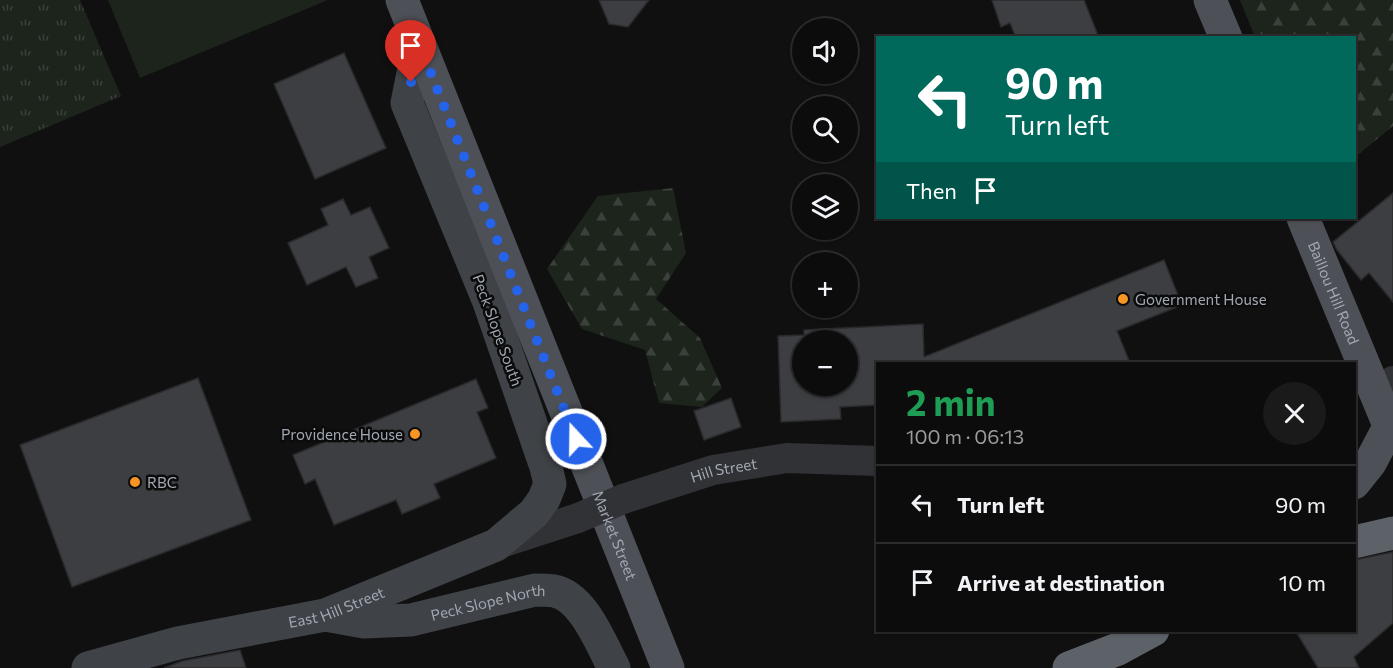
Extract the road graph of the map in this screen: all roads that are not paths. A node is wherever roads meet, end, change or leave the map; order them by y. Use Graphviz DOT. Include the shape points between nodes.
graph roads {
  1 [pos="402,0"];
  2 [pos="1210,0"];
  3 [pos="1225,36"];
  4 [pos="419,43"];
  5 [pos="1303,219"];
  6 [pos="1374,386"];
  7 [pos="1391,431"];
  8 [pos="876,460"];
  9 [pos="1356,480"];
  10 [pos="578,518"];
  11 [pos="1393,533"];
  12 [pos="1356,542"];
  13 [pos="496,545"];
  14 [pos="325,615"];
  15 [pos="1151,632"];
  16 [pos="1121,658"];
  17 [pos="88,668"];
  18 [pos="614,668"];
  19 [pos="668,668"];
  20 [pos="1069,668"];
  1 -- 4 [label="main road, Market Street"];
  2 -- 3 [label="main road"];
  4 -- 13 [label="main road, Peck Slope South" via="407,103 489,302 550,484 534,513"];
  4 -- 19 [label="main road, Market Street"];
  5 -- 6 [label="main road, Baillou Hill Road"];
  6 -- 7 [label="main road, Baillou Hill Road"];
  7 -- 9 [label="main road"];
  8 -- 10 [label="street, Hill Street, bridge" via="787,459 713,470"];
  10 -- 13 [label="street, East Hill Street"];
  11 -- 12 [label="highway"];
  13 -- 14 [label="main road, East Hill Street"];
  14 -- 17 [label="main road, East Hill Street" via="178,642"];
  14 -- 18 [label="main road, Peck Slope North" via="364,622 411,620 535,590 556,591 573,600 586,616"];
  15 -- 16 [label="highway"];
  16 -- 20 [label="highway"];
}
